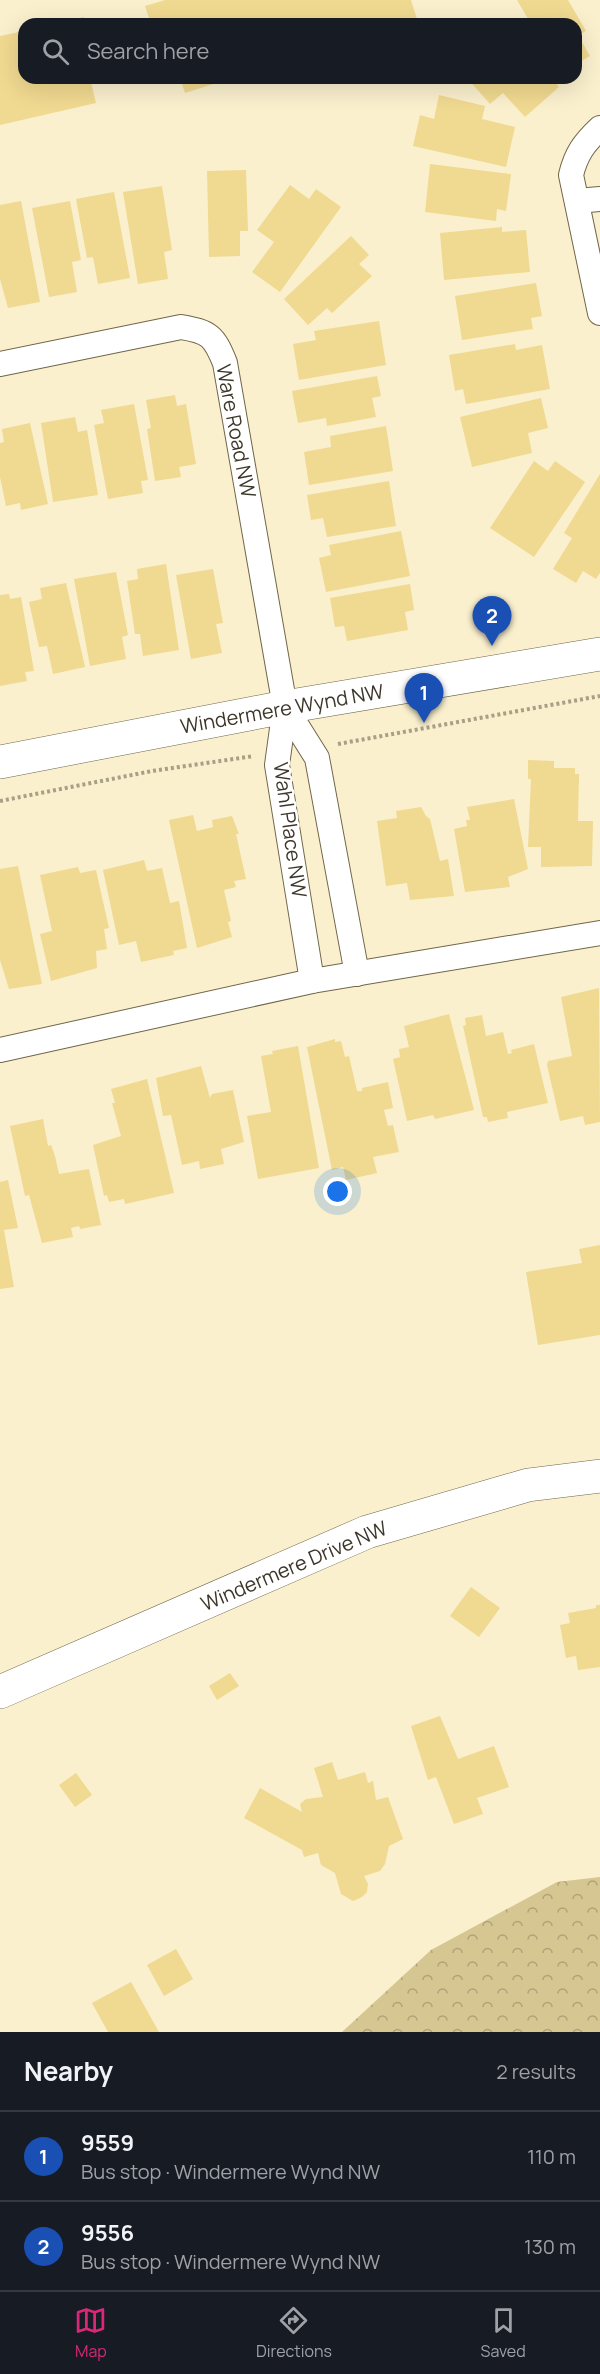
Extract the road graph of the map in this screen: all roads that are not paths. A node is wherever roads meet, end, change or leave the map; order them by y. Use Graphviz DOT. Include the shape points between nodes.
graph roads {
  1 [pos="600,128"];
  2 [pos="588,200"];
  3 [pos="600,314"];
  4 [pos="0,364"];
  5 [pos="600,654"];
  6 [pos="285,707"];
  7 [pos="0,762"];
  8 [pos="600,933"];
  9 [pos="357,974"];
  10 [pos="312,981"];
  11 [pos="0,1050"];
  12 [pos="600,1476"];
  13 [pos="0,1692"];
  1 -- 2 [label="street" via="575,158 571,175"];
  2 -- 3 [label="street"];
  4 -- 6 [label="street, Ware Road NW" via="181,327 202,331 216,340 225,363"];
  5 -- 6 [label="street, Windermere Wynd NW"];
  6 -- 7 [label="street, Windermere Wynd NW"];
  6 -- 9 [label="street, Wahl Place NW" via="317,758"];
  6 -- 10 [label="street, Wahl Place NW" via="277,765"];
  8 -- 9 [label="street"];
  9 -- 10 [label="street"];
  10 -- 11 [label="street"];
  12 -- 13 [label="street, Windermere Drive NW" via="528,1485 367,1532"];
}
